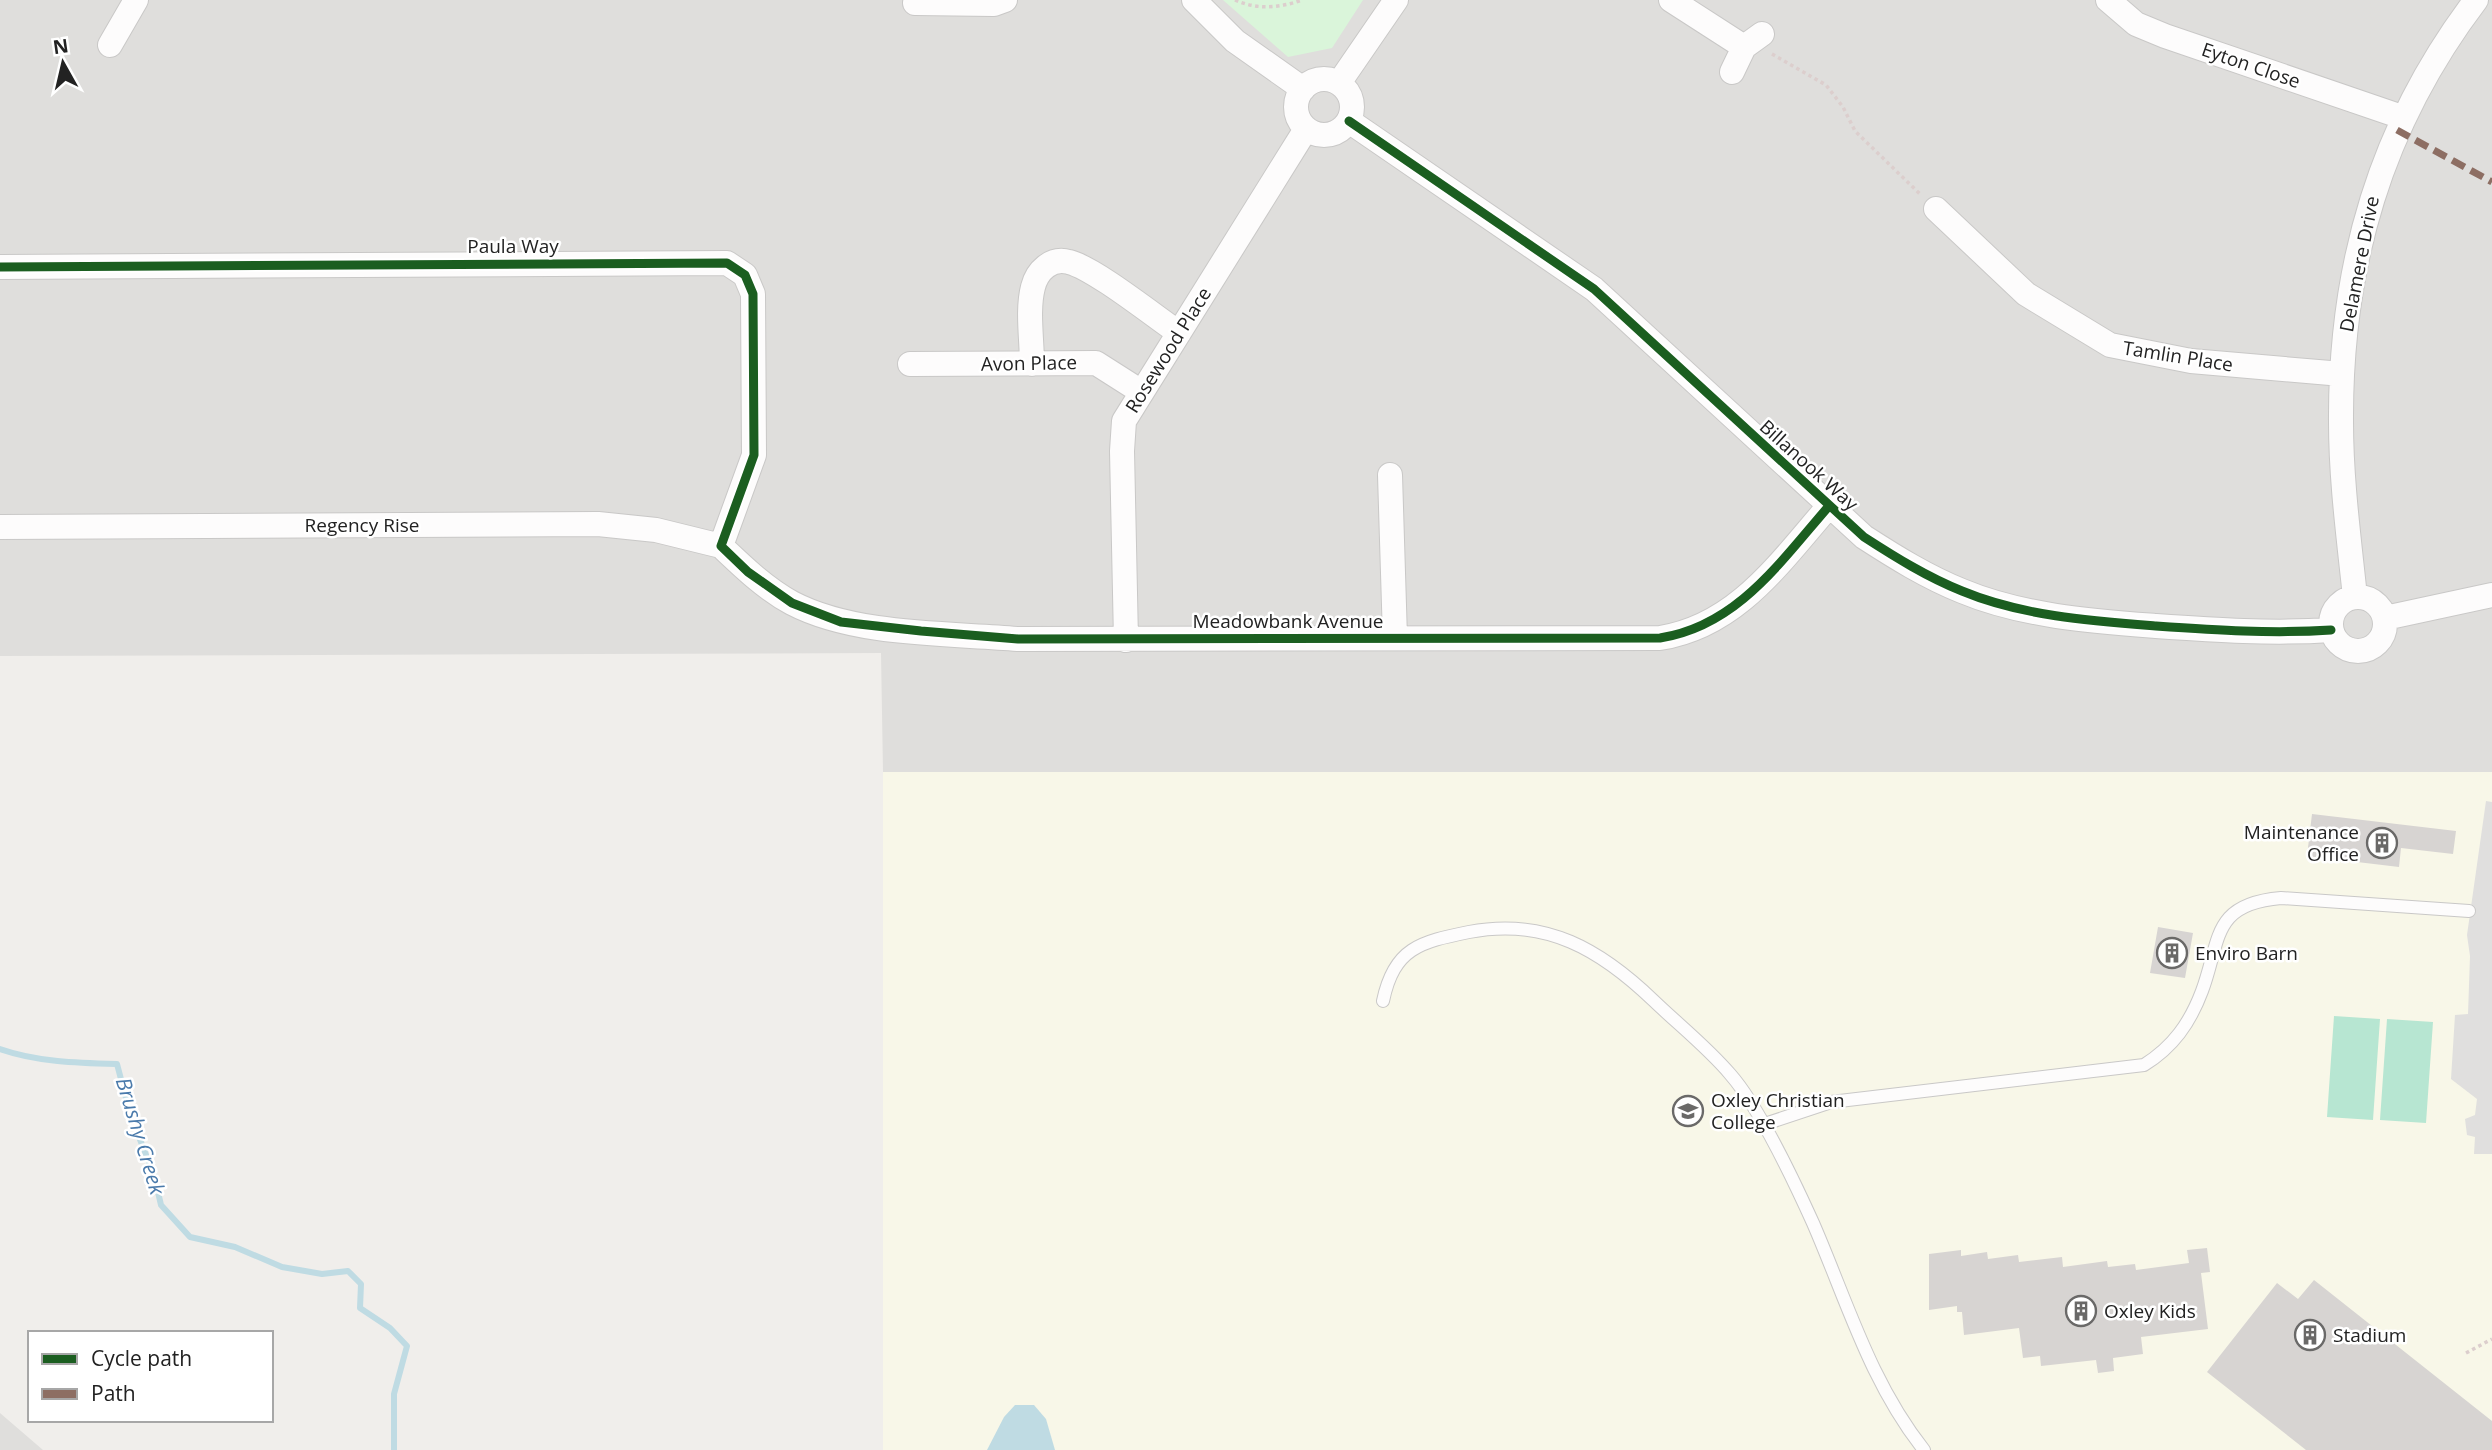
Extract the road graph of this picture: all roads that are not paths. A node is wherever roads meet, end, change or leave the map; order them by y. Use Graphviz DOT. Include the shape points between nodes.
graph roads {
  1 [pos="136,0"];
  2 [pos="1005,0"];
  3 [pos="1194,0"];
  4 [pos="1396,0"];
  5 [pos="1671,0"];
  6 [pos="2108,0"];
  7 [pos="2476,0"];
  8 [pos="915,4"];
  9 [pos="110,45"];
  10 [pos="1732,72"];
  11 [pos="1339,83"];
  12 [pos="1303,89"];
  13 [pos="2402,117"];
  14 [pos="1349,121"];
  15 [pos="1306,129"];
  16 [pos="1936,209"];
  17 [pos="0,267"];
  18 [pos="1179,333"];
  19 [pos="909,364"];
  20 [pos="1032,364"];
  21 [pos="2342,374"];
  22 [pos="1140,391"];
  23 [pos="1390,475"];
  24 [pos="1829,506"];
  25 [pos="0,527"];
  26 [pos="722,546"];
  27 [pos="2492,595"];
  28 [pos="2355,597"];
  29 [pos="2385,618"];
  30 [pos="2331,630"];
  31 [pos="1395,638"];
  32 [pos="1126,640"];
  33 [pos="2469,911"];
  34 [pos="1382,1001"];
  35 [pos="1762,1125"];
  36 [pos="1924,1450"];
  1 -- 9 [label="street"];
  2 -- 8 [label="street" via="994,4"];
  3 -- 12 [label="street" via="1235,41"];
  4 -- 11 [label="street"];
  5 -- 10 [label="street" via="1753,40"];
  6 -- 13 [label="street, Eyton Close" via="2136,24 2165,36"];
  7 -- 13 [label="street, Delamere Drive"];
  11 -- 12 [label="street" via="1324,79"];
  11 -- 14 [label="street" via="1353,104"];
  12 -- 15 [label="street" via="1296,106"];
  13 -- 21 [label="street, Delamere Drive" via="2365,219 2346,317"];
  14 -- 15 [label="street" via="1329,136"];
  14 -- 24 [label="street, Billanook Way" via="1594,289"];
  15 -- 18 [label="street, Rosewood Place"];
  16 -- 21 [label="street, Tamlin Place" via="2026,294 2110,345 2190,361"];
  17 -- 26 [label="street, Paula Way" via="727,263 745,275 753,295 754,455"];
  18 -- 20 [label="street" via="1087,270 1067,261 1050,263 1032,289"];
  18 -- 22 [label="street, Rosewood Place"];
  19 -- 20 [label="street, Avon Place"];
  20 -- 22 [label="street, Avon Place" via="1096,363"];
  21 -- 28 [label="street, Delamere Drive" via="2343,470"];
  22 -- 32 [label="street, Rosewood Place" via="1124,421 1122,451"];
  23 -- 31 [label="street"];
  24 -- 30 [label="street, Billanook Way" via="1864,537 1914,568 1963,592 2022,609 2178,628 2285,633"];
  24 -- 31 [label="street, Meadowbank Avenue" via="1745,599 1688,633 1660,638"];
  25 -- 26 [label="street, Regency Rise" via="598,524 656,530"];
  26 -- 32 [label="street, Meadowbank Avenue" via="748,572 792,603 841,622 1018,639"];
  27 -- 29 [label="street"];
  28 -- 29 [label="street" via="2372,601"];
  28 -- 30 [label="street" via="2337,608"];
  29 -- 30 [label="street" via="2380,640 2360,651 2340,644"];
  31 -- 32 [label="street, Meadowbank Avenue"];
  33 -- 35 [label="lane" via="2261,900 2226,920 2214,942 2203,990 2190,1018 2174,1044 2144,1065 1831,1101"];
  34 -- 35 [label="lane" via="1388,975 1407,953 1439,938 1478,930 1561,935 1627,974 1731,1075"];
  35 -- 36 [label="lane" via="1813,1222 1876,1378"];
}
